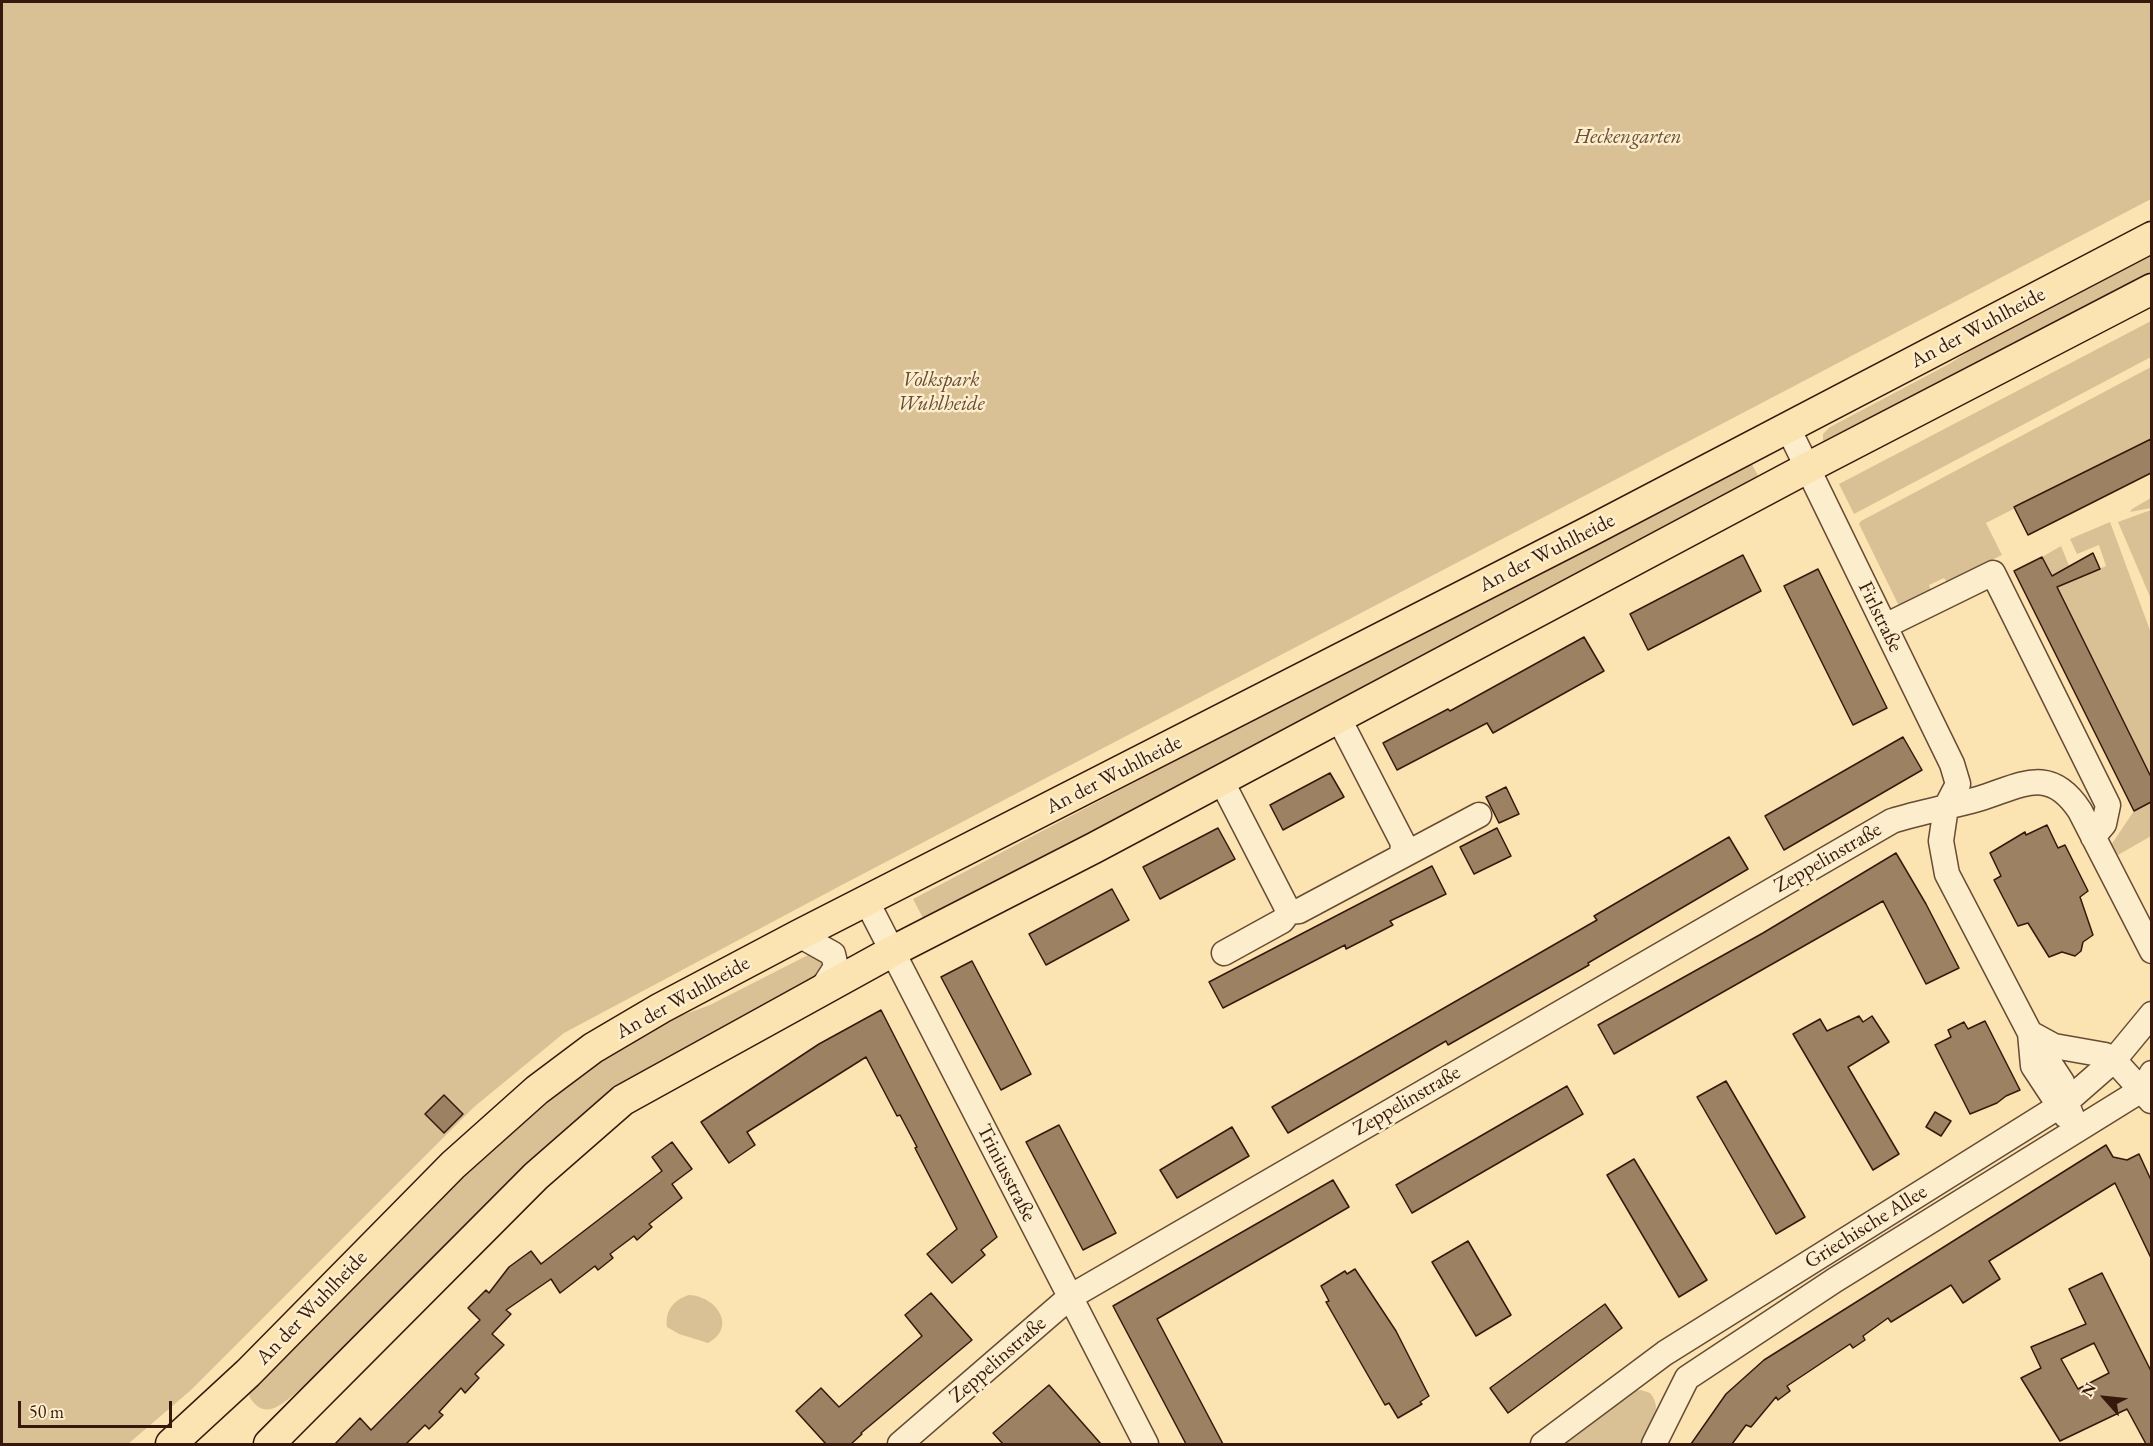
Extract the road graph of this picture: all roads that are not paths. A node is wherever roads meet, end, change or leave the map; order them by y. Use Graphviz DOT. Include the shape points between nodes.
graph roads {
  1 [pos="2151,237"];
  2 [pos="2151,289"];
  3 [pos="1788,428"];
  4 [pos="1807,468"];
  5 [pos="1885,626"];
  6 [pos="1338,717"];
  7 [pos="1221,780"];
  8 [pos="1946,807"];
  9 [pos="1479,815"];
  10 [pos="2093,837"];
  11 [pos="1402,855"];
  12 [pos="867,902"];
  13 [pos="1289,912"];
  14 [pos="799,935"];
  15 [pos="893,951"];
  16 [pos="2151,951"];
  17 [pos="1224,953"];
  18 [pos="821,990"];
  19 [pos="2151,1014"];
  20 [pos="2030,1032"];
  21 [pos="2114,1060"];
  22 [pos="2149,1088"];
  23 [pos="2062,1104"];
  24 [pos="2078,1129"];
  25 [pos="1070,1297"];
  26 [pos="1665,1353"];
  27 [pos="1687,1377"];
  28 [pos="171,1444"];
  29 [pos="268,1444"];
  30 [pos="900,1444"];
  31 [pos="1146,1444"];
  32 [pos="1543,1444"];
  33 [pos="1654,1444"];
  1 -- 3 [label="main road, An der Wuhlheide"];
  2 -- 4 [label="main road"];
  3 -- 4 [label="street, Firlstraße"];
  3 -- 12 [label="main road, An der Wuhlheide"];
  4 -- 5 [label="street, Firlstraße"];
  4 -- 6 [label="main road"];
  5 -- 8 [label="street, Firlstraße" via="1952,764 1958,784"];
  5 -- 10 [label="street" via="1993,573 2108,806 2104,824"];
  6 -- 7 [label="main road"];
  6 -- 11 [label="street" via="1403,843"];
  7 -- 13 [label="street"];
  7 -- 15 [label="main road"];
  8 -- 10 [label="street" via="2025,782 2041,783 2070,796"];
  8 -- 20 [label="street, Firlstraße" via="1941,841 1947,874"];
  8 -- 25 [label="street, Zeppelinstraße" via="1880,827"];
  9 -- 11 [label="street"];
  10 -- 16 [label="street"];
  11 -- 13 [label="street" via="1299,911"];
  12 -- 14 [label="main road, An der Wuhlheide"];
  12 -- 15 [label="street, Triniusstraße"];
  13 -- 17 [label="street" via="1282,921"];
  14 -- 18 [label="street" via="833,954 836,967"];
  14 -- 28 [label="main road, An der Wuhlheide" via="593,1048 537,1090 453,1165 248,1373"];
  15 -- 18 [label="main road"];
  15 -- 25 [label="street, Triniusstraße"];
  18 -- 29 [label="main road" via="623,1100 536,1176"];
  19 -- 21 [label="street, Griechische Allee"];
  20 -- 21 [label="street" via="2054,1046"];
  20 -- 23 [label="street, Firlstraße" via="2062,1082"];
  21 -- 22 [label="street"];
  21 -- 23 [label="street, Griechische Allee"];
  22 -- 24 [label="street, Griechische Allee"];
  23 -- 24 [label="street, Firlstraße"];
  23 -- 26 [label="street, Griechische Allee"];
  24 -- 27 [label="street, Griechische Allee"];
  25 -- 30 [label="street, Zeppelinstraße"];
  25 -- 31 [label="street, Triniusstraße"];
  26 -- 27 [label="street"];
  26 -- 32 [label="street, Griechische Allee"];
  27 -- 33 [label="street"];
}
